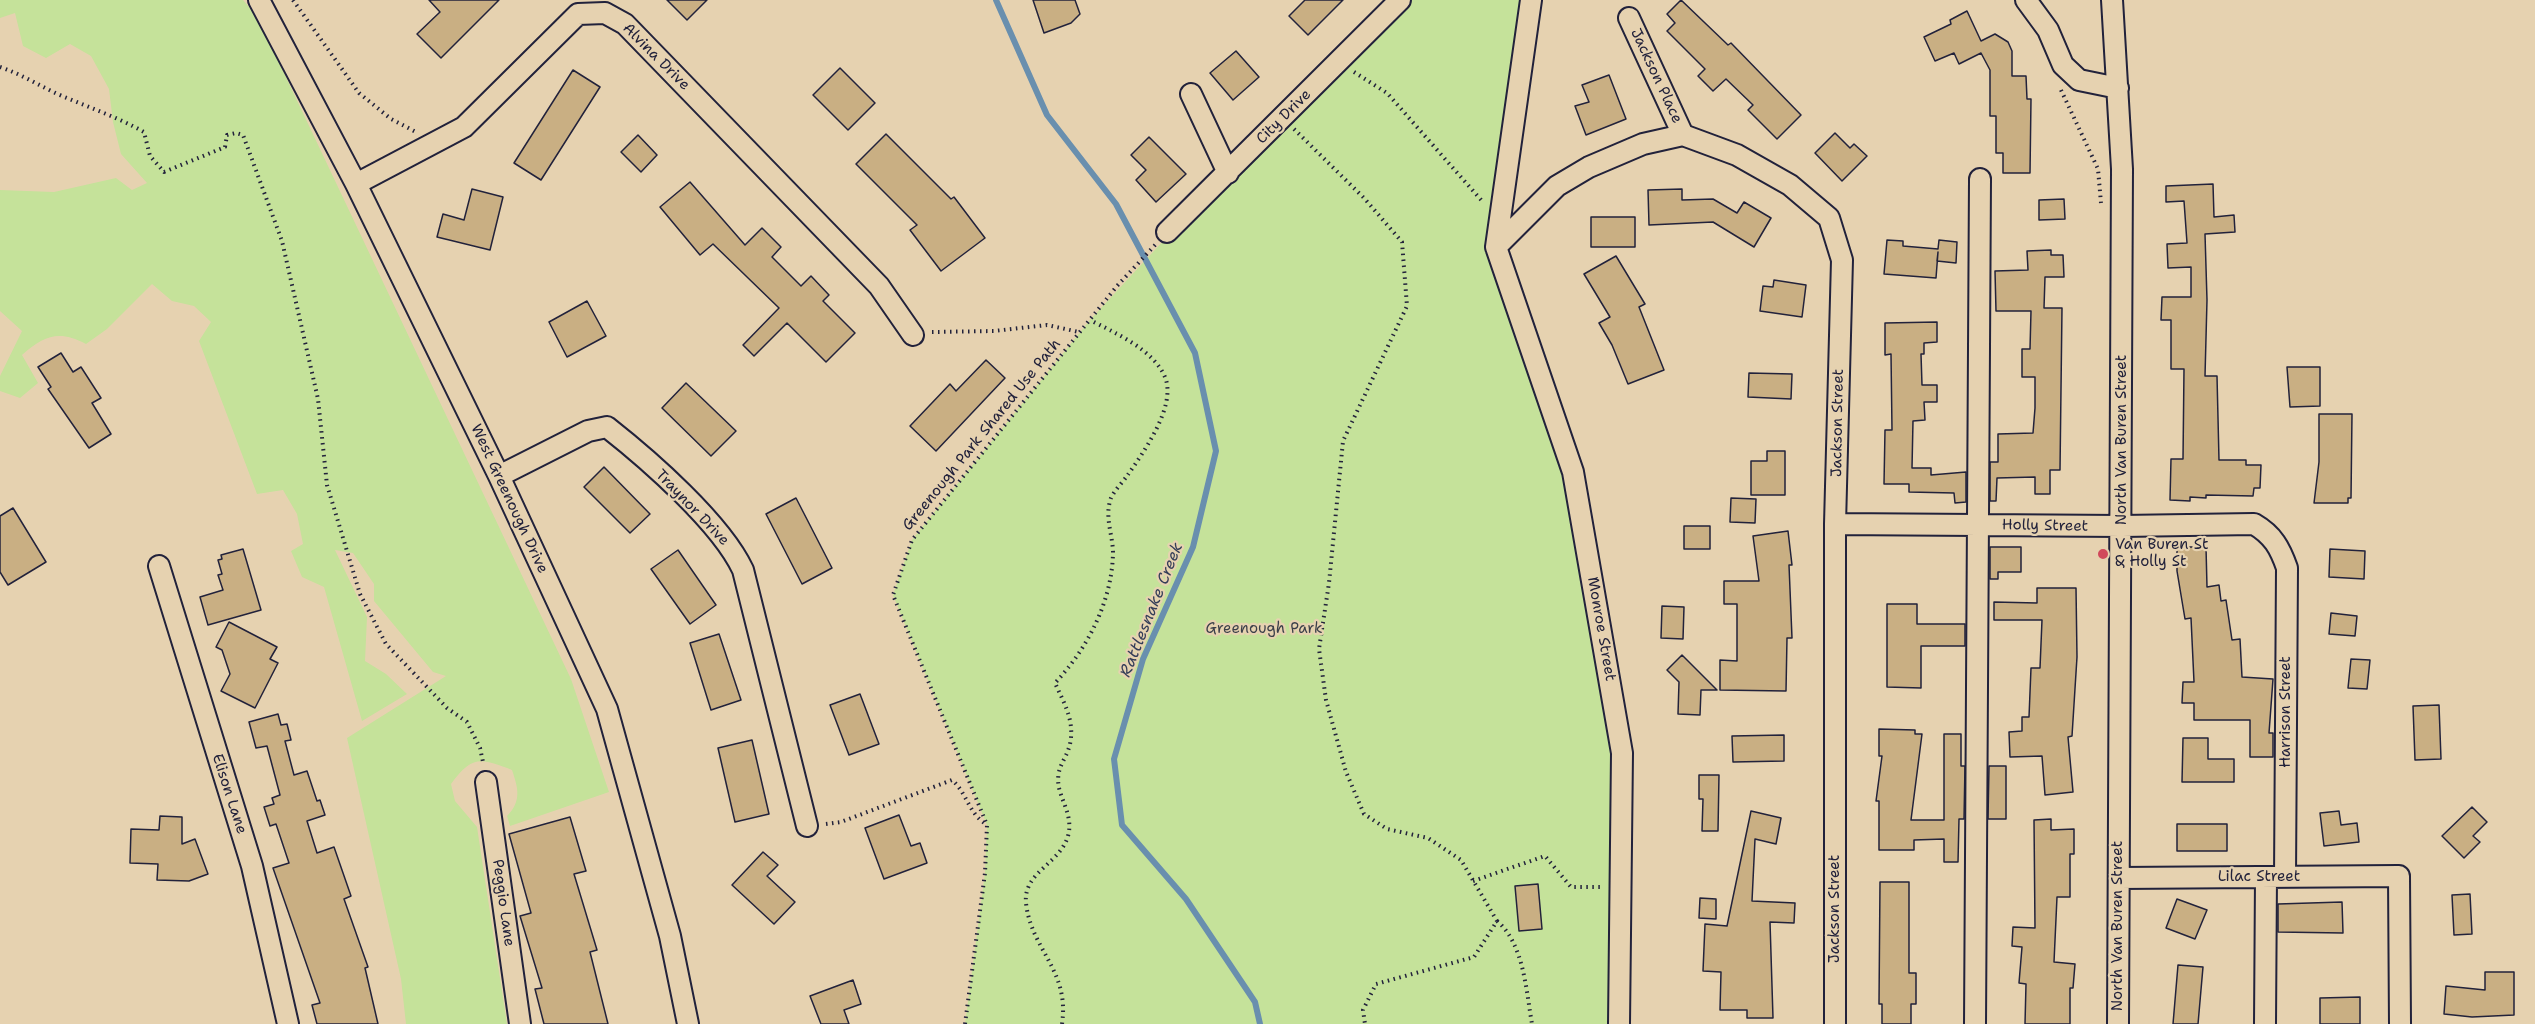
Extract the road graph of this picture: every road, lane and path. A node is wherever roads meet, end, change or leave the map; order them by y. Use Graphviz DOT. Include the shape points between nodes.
graph roads {
  1 [pos="259,0"];
  2 [pos="293,0"];
  3 [pos="1400,0"];
  4 [pos="1531,0"];
  5 [pos="2026,0"];
  6 [pos="2112,0"];
  7 [pos="1629,18"];
  8 [pos="1335,66"];
  9 [pos="0,67"];
  10 [pos="2118,88"];
  11 [pos="1191,94"];
  12 [pos="1283,119"];
  13 [pos="1683,135"];
  14 [pos="435,142"];
  15 [pos="1228,173"];
  16 [pos="1980,179"];
  17 [pos="356,184"];
  18 [pos="1499,220"];
  19 [pos="1167,232"];
  20 [pos="1496,247"];
  21 [pos="1090,320"];
  22 [pos="1079,332"];
  23 [pos="913,335"];
  24 [pos="499,476"];
  25 [pos="1835,524"];
  26 [pos="1976,525"];
  27 [pos="2122,526"];
  28 [pos="2280,548"];
  29 [pos="159,566"];
  30 [pos="484,772"];
  31 [pos="987,825"];
  32 [pos="807,826"];
  33 [pos="2276,877"];
  34 [pos="2119,878"];
  35 [pos="1473,881"];
  36 [pos="1621,886"];
  37 [pos="1497,921"];
  38 [pos="288,1024"];
  39 [pos="520,1024"];
  40 [pos="688,1024"];
  41 [pos="965,1024"];
  42 [pos="1062,1024"];
  43 [pos="1365,1024"];
  44 [pos="1532,1024"];
  45 [pos="1619,1024"];
  46 [pos="1835,1024"];
  47 [pos="1975,1024"];
  48 [pos="2118,1024"];
  49 [pos="2265,1024"];
  50 [pos="2400,1024"];
  1 -- 17 [label="street, West Greenough Drive"];
  2 -- 14 [label="path" via="359,93 391,118"];
  3 -- 8 [label="street, City Drive"];
  4 -- 18 [label="street"];
  5 -- 10 [label="street" via="2048,30 2063,65 2079,80"];
  6 -- 10 [label="street, North Van Buren Street"];
  7 -- 13 [label="street, Jackson Place"];
  8 -- 12 [label="street, City Drive"];
  8 -- 18 [label="path" via="1360,74 1387,93"];
  9 -- 30 [label="path" via="144,132 150,156 164,172 225,147 227,135 243,135 282,241 318,399 327,485 360,594 386,644 447,708 467,722 480,748"];
  10 -- 27 [label="street, North Van Buren Street" via="2122,169"];
  11 -- 15 [label="street"];
  12 -- 15 [label="street, City Drive"];
  12 -- 35 [label="path" via="1364,198 1402,242 1407,306 1343,441 1319,648 1326,700 1346,772 1364,814 1387,829 1428,838 1461,860"];
  13 -- 20 [label="street" via="1643,144 1589,167 1557,186"];
  13 -- 25 [label="street, Jackson Street" via="1755,165 1790,185 1829,218 1842,260"];
  14 -- 17 [label="street, Alvina Drive"];
  14 -- 23 [label="street, Alvina Drive" via="464,127 578,14 605,13 625,24 879,286"];
  15 -- 19 [label="street, City Drive"];
  16 -- 26 [label="street"];
  17 -- 24 [label="street, West Greenough Drive"];
  18 -- 20 [label="street"];
  19 -- 21 [label="path, Greenough Park Shared Use Path"];
  20 -- 36 [label="street, Monroe Street" via="1573,472 1622,753"];
  21 -- 22 [label="path, Greenough Park Shared Use Path"];
  21 -- 42 [label="path" via="1131,341 1149,357 1165,377 1168,398 1144,452 1111,498 1108,522 1113,553 1106,594 1086,645 1054,683 1072,724 1070,746 1059,766 1059,787 1069,812 1069,834 1061,852 1027,887 1026,903 1034,932 1060,980"];
  22 -- 23 [label="path" via="1047,325"];
  22 -- 31 [label="path, Greenough Park Shared Use Path" via="912,540 892,595"];
  24 -- 32 [label="street, Traynor Drive" via="588,431 607,427 721,534 743,570"];
  24 -- 40 [label="street, West Greenough Drive" via="607,709 670,936"];
  25 -- 26 [label="street, Holly Street"];
  25 -- 46 [label="street, Jackson Street"];
  26 -- 27 [label="street, Holly Street"];
  26 -- 47 [label="street"];
  27 -- 28 [label="street, Holly Street" via="2254,524 2268,532"];
  27 -- 34 [label="street, North Van Buren Street"];
  28 -- 33 [label="street, Harrison Street" via="2287,568"];
  29 -- 38 [label="street, Elison Lane" via="252,866"];
  30 -- 39 [label="street, Peggio Lane"];
  31 -- 32 [label="path" via="976,818 960,787 951,780 841,822"];
  31 -- 41 [label="path, Greenough Park Shared Use Path"];
  33 -- 34 [label="street, Lilac Street"];
  33 -- 49 [label="street, Harrison Street"];
  33 -- 50 [label="street, Lilac Street" via="2399,876"];
  34 -- 48 [label="street, North Van Buren Street"];
  35 -- 36 [label="path" via="1545,856 1571,887"];
  35 -- 37 [label="path"];
  36 -- 45 [label="street, Monroe Street"];
  37 -- 43 [label="path" via="1474,957 1376,984 1363,1010"];
  37 -- 44 [label="path" via="1508,931 1523,971"];
}
